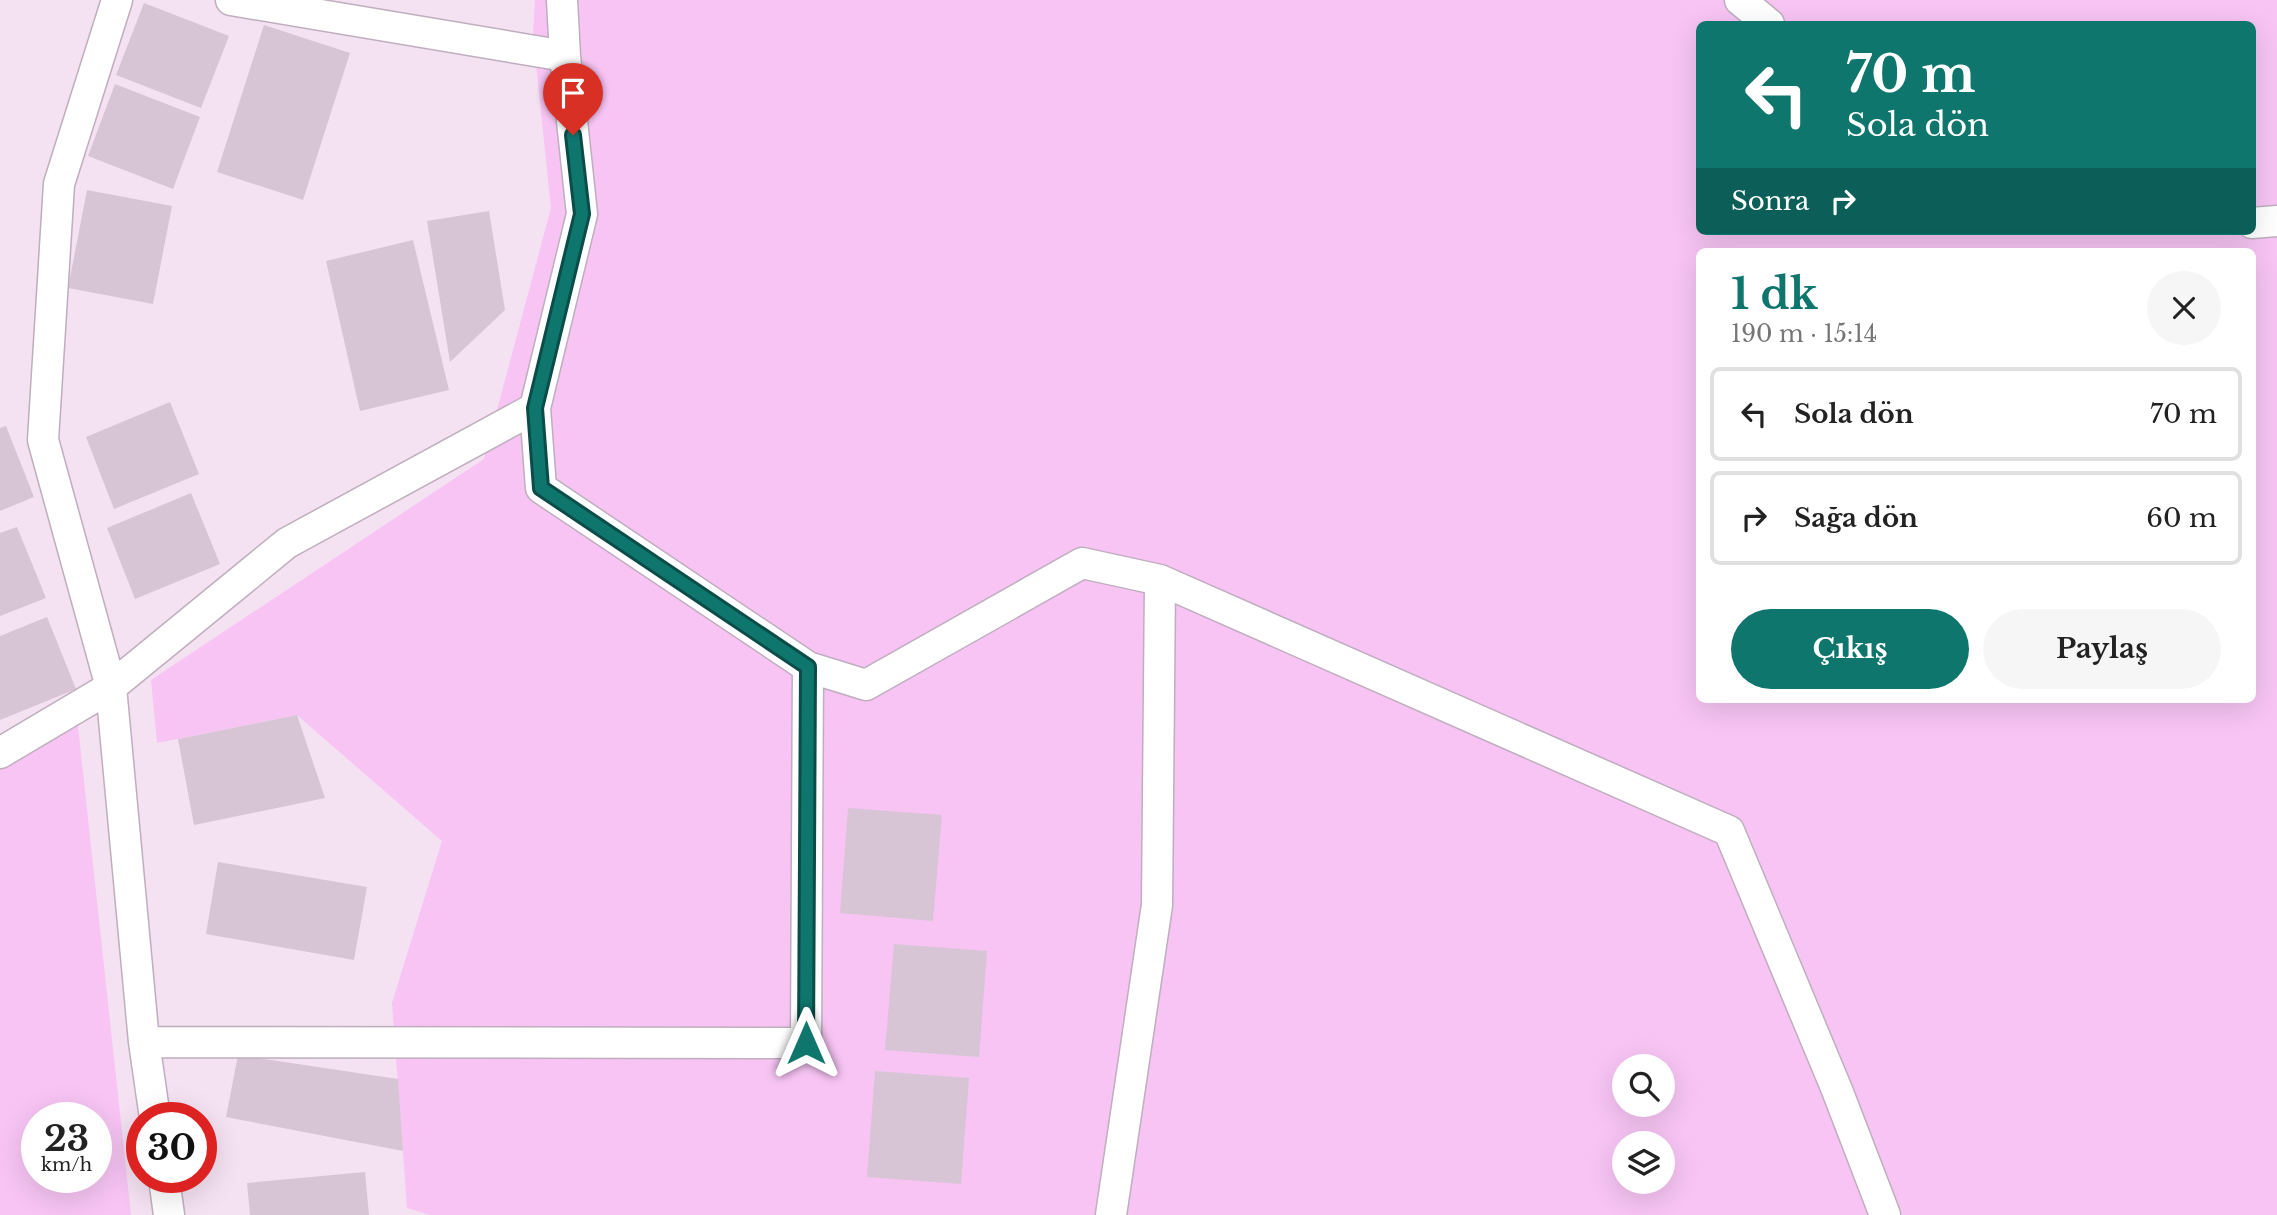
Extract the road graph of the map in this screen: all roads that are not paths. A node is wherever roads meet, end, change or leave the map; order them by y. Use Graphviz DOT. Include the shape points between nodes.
graph roads {
  1 [pos="117,0"];
  2 [pos="231,0"];
  3 [pos="562,0"];
  4 [pos="1740,0"];
  5 [pos="1765,21"];
  6 [pos="565,56"];
  7 [pos="2277,221"];
  8 [pos="2256,223"];
  9 [pos="535,408"];
  10 [pos="1160,580"];
  11 [pos="808,667"];
  12 [pos="110,687"];
  13 [pos="0,753"];
  14 [pos="144,1042"];
  15 [pos="153,1102"];
  16 [pos="166,1193"];
  17 [pos="169,1215"];
  18 [pos="1111,1215"];
  19 [pos="1885,1215"];
  1 -- 12 [label="street" via="59,184 43,440"];
  2 -- 6 [label="street"];
  3 -- 6 [label="street"];
  4 -- 5 [label="street"];
  6 -- 9 [label="street" via="582,214"];
  7 -- 8 [label="street"];
  9 -- 11 [label="street" via="541,488"];
  9 -- 12 [label="street" via="287,543"];
  10 -- 11 [label="street" via="1082,563 866,685"];
  10 -- 18 [label="street" via="1157,905"];
  10 -- 19 [label="street" via="1729,831"];
  11 -- 14 [label="street" via="806,1043"];
  12 -- 13 [label="street"];
  12 -- 14 [label="street"];
  14 -- 15 [label="street"];
  16 -- 17 [label="street"];
}
